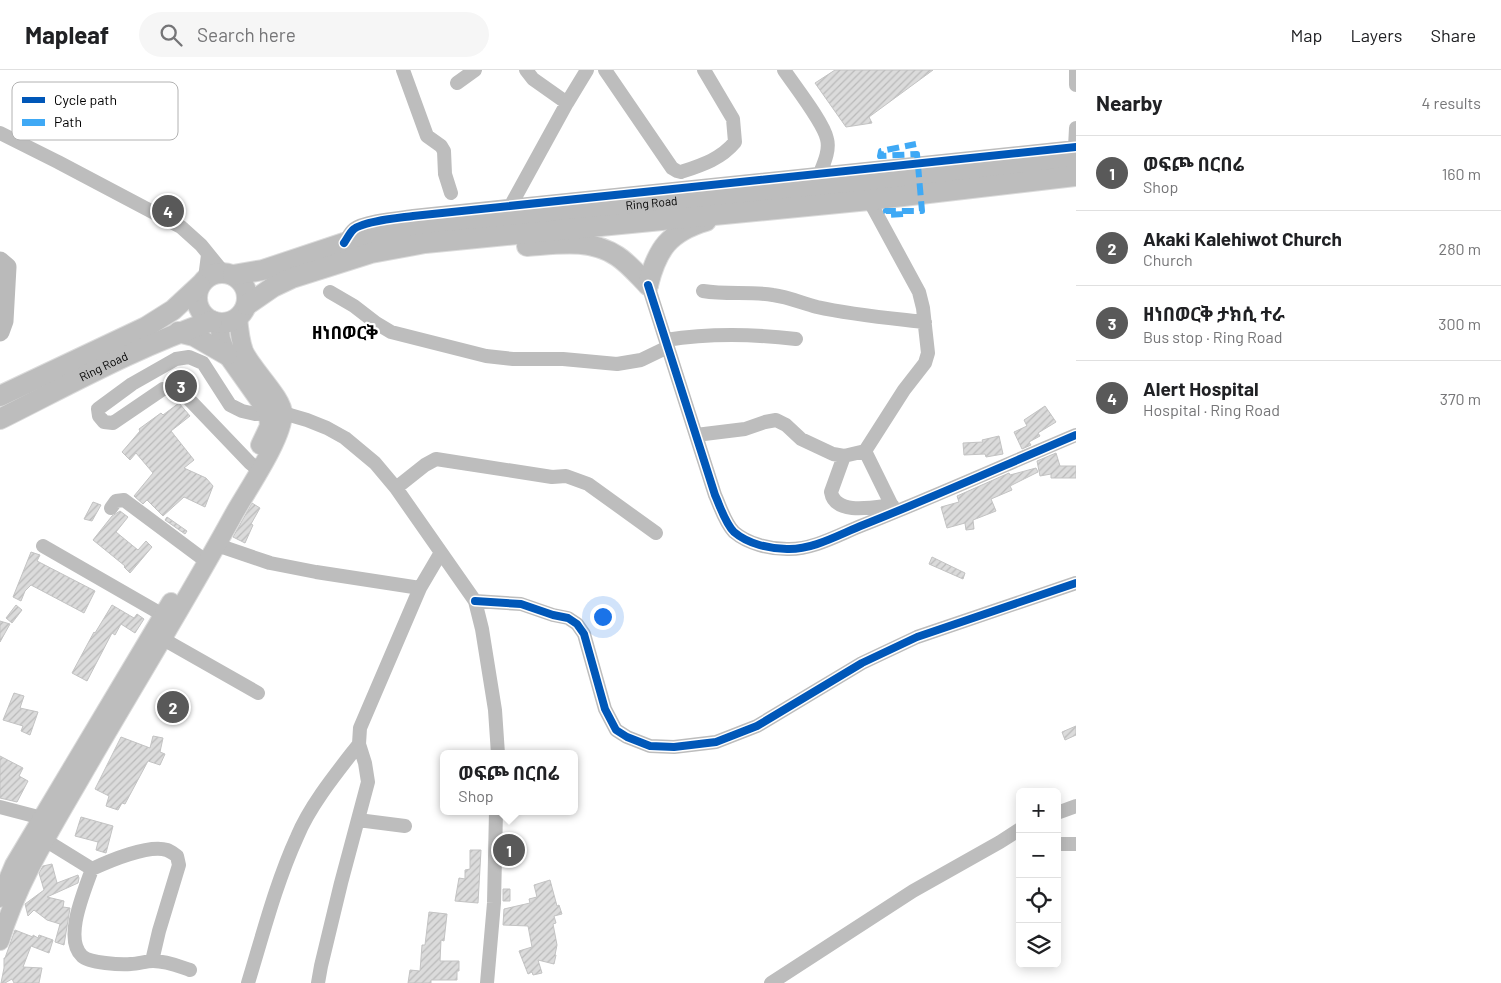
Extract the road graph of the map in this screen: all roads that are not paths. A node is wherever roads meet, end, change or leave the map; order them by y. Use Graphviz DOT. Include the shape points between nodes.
graph roads {
  1 [pos="403,70"];
  2 [pos="475,70"];
  3 [pos="526,70"];
  4 [pos="587,70"];
  5 [pos="605,70"];
  6 [pos="704,70"];
  7 [pos="784,70"];
  8 [pos="1076,70"];
  9 [pos="457,83"];
  10 [pos="1076,85"];
  11 [pos="567,103"];
  12 [pos="1076,128"];
  13 [pos="0,132"];
  14 [pos="12,138"];
  15 [pos="15,140"];
  16 [pos="1076,152"];
  17 [pos="820,173"];
  18 [pos="1076,176"];
  19 [pos="451,193"];
  20 [pos="869,200"];
  21 [pos="511,205"];
  22 [pos="741,211"];
  23 [pos="344,243"];
  24 [pos="337,263"];
  25 [pos="215,277"];
  26 [pos="648,285"];
  27 [pos="703,291"];
  28 [pos="330,292"];
  29 [pos="243,311"];
  30 [pos="215,322"];
  31 [pos="925,322"];
  32 [pos="178,332"];
  33 [pos="796,339"];
  34 [pos="667,344"];
  35 [pos="227,355"];
  36 [pos="5,393"];
  37 [pos="276,413"];
  38 [pos="2,418"];
  39 [pos="696,435"];
  40 [pos="1076,435"];
  41 [pos="865,451"];
  42 [pos="844,456"];
  43 [pos="254,467"];
  44 [pos="396,488"];
  45 [pos="111,508"];
  46 [pos="893,509"];
  47 [pos="656,532"];
  48 [pos="217,545"];
  49 [pos="43,546"];
  50 [pos="440,554"];
  51 [pos="199,556"];
  52 [pos="1076,584"];
  53 [pos="420,588"];
  54 [pos="475,601"];
  55 [pos="163,615"];
  56 [pos="163,639"];
  57 [pos="258,693"];
  58 [pos="360,744"];
  59 [pos="498,750"];
  60 [pos="1076,806"];
  61 [pos="0,807"];
  62 [pos="1061,812"];
  63 [pos="496,815"];
  64 [pos="42,818"];
  65 [pos="358,820"];
  66 [pos="405,826"];
  67 [pos="1016,832"];
  68 [pos="45,840"];
  69 [pos="1000,842"];
  70 [pos="1016,842"];
  71 [pos="1061,844"];
  72 [pos="1076,844"];
  73 [pos="7,866"];
  74 [pos="92,869"];
  75 [pos="0,898"];
  76 [pos="0,941"];
  77 [pos="152,961"];
  78 [pos="190,970"];
  79 [pos="248,983"];
  80 [pos="318,983"];
  81 [pos="487,983"];
  82 [pos="771,983"];
  1 -- 19 [label="street" via="427,136 444,151 445,174"];
  2 -- 9 [label="street"];
  3 -- 11 [label="street" via="532,79"];
  4 -- 11 [label="street"];
  5 -- 6 [label="street" via="672,168 681,172 707,163 728,151 736,142 734,119"];
  7 -- 17 [label="street" via="827,139 827,154"];
  8 -- 10 [label="street"];
  11 -- 21 [label="street"];
  12 -- 16 [label="street"];
  13 -- 14 [label="street"];
  15 -- 25 [label="street" via="181,227 208,254"];
  16 -- 17 [label="street"];
  16 -- 23 [label="highway, Ring Road" via="418,229"];
  17 -- 21 [label="street"];
  18 -- 20 [label="highway, Ring Road"];
  20 -- 22 [label="highway, Ring Road"];
  20 -- 31 [label="street" via="919,292"];
  21 -- 23 [label="street" via="387,219 353,230"];
  22 -- 24 [label="highway, Ring Road" via="425,243"];
  22 -- 26 [label="highway" via="683,229 660,250"];
  23 -- 25 [label="highway, Ring Road" via="263,270"];
  24 -- 26 [label="highway" via="359,266 430,254 572,243 595,245 617,256"];
  24 -- 29 [label="highway, Ring Road" via="273,287"];
  25 -- 29 [label="highway" via="240,280 246,287 248,296"];
  25 -- 30 [label="highway" via="197,293 199,309"];
  25 -- 36 [label="highway, Ring Road" via="146,327"];
  26 -- 34 [label="street"];
  27 -- 31 [label="street" via="775,295 842,312"];
  28 -- 34 [label="street" via="391,332 486,356 617,364 641,360"];
  29 -- 30 [label="highway" via="233,321"];
  29 -- 37 [label="main road" via="240,337 244,351 281,404"];
  30 -- 32 [label="highway, Ring Road"];
  30 -- 35 [label="main road"];
  31 -- 41 [label="street" via="928,354 925,363"];
  32 -- 35 [label="highway" via="194,336"];
  32 -- 38 [label="highway, Ring Road" via="120,357"];
  33 -- 34 [label="street" via="742,334 699,336"];
  34 -- 39 [label="street"];
  35 -- 37 [label="main road"];
  37 -- 43 [label="main road" via="281,426"];
  37 -- 43 [label="street" via="242,412 230,405 203,363 189,357 176,359 132,384 98,409 104,422 113,423 163,389 173,389 183,393"];
  37 -- 44 [label="street" via="327,428 345,438"];
  39 -- 42 [label="street" via="745,430 776,420 801,439"];
  39 -- 46 [label="street" via="722,512 733,531 749,541 789,550 811,546"];
  40 -- 46 [label="street"];
  41 -- 42 [label="street"];
  41 -- 46 [label="street"];
  42 -- 46 [label="street" via="831,492 832,499 838,505 852,508"];
  43 -- 48 [label="main road"];
  43 -- 51 [label="main road"];
  44 -- 47 [label="street" via="436,459 552,477 566,476 588,484"];
  44 -- 50 [label="street"];
  45 -- 51 [label="street" via="116,501 124,500"];
  48 -- 53 [label="street" via="270,563"];
  48 -- 56 [label="main road"];
  49 -- 55 [label="street"];
  50 -- 53 [label="street"];
  50 -- 54 [label="street"];
  51 -- 55 [label="main road"];
  52 -- 54 [label="street" via="917,637 862,663 757,726 716,742 674,747 650,746 616,730 605,709 584,634 568,618 521,604"];
  53 -- 58 [label="street" via="360,728"];
  54 -- 59 [label="street" via="495,710"];
  55 -- 64 [label="main road"];
  56 -- 57 [label="street"];
  56 -- 68 [label="main road"];
  58 -- 65 [label="street" via="368,782"];
  58 -- 79 [label="street" via="297,836"];
  60 -- 62 [label="street"];
  61 -- 64 [label="street"];
  63 -- 81 [label="street" via="494,903"];
  64 -- 73 [label="main road"];
  65 -- 66 [label="street"];
  65 -- 80 [label="street"];
  67 -- 69 [label="street"];
  68 -- 74 [label="street"];
  68 -- 76 [label="main road"];
  69 -- 70 [label="street"];
  69 -- 82 [label="street" via="914,891"];
  71 -- 72 [label="street"];
  73 -- 75 [label="main road"];
  74 -- 77 [label="street" via="74,928 77,949 82,957 90,961 130,964"];
  74 -- 77 [label="street" via="115,857 157,849 177,856 179,865"];
  77 -- 78 [label="street" via="168,962"];
}
